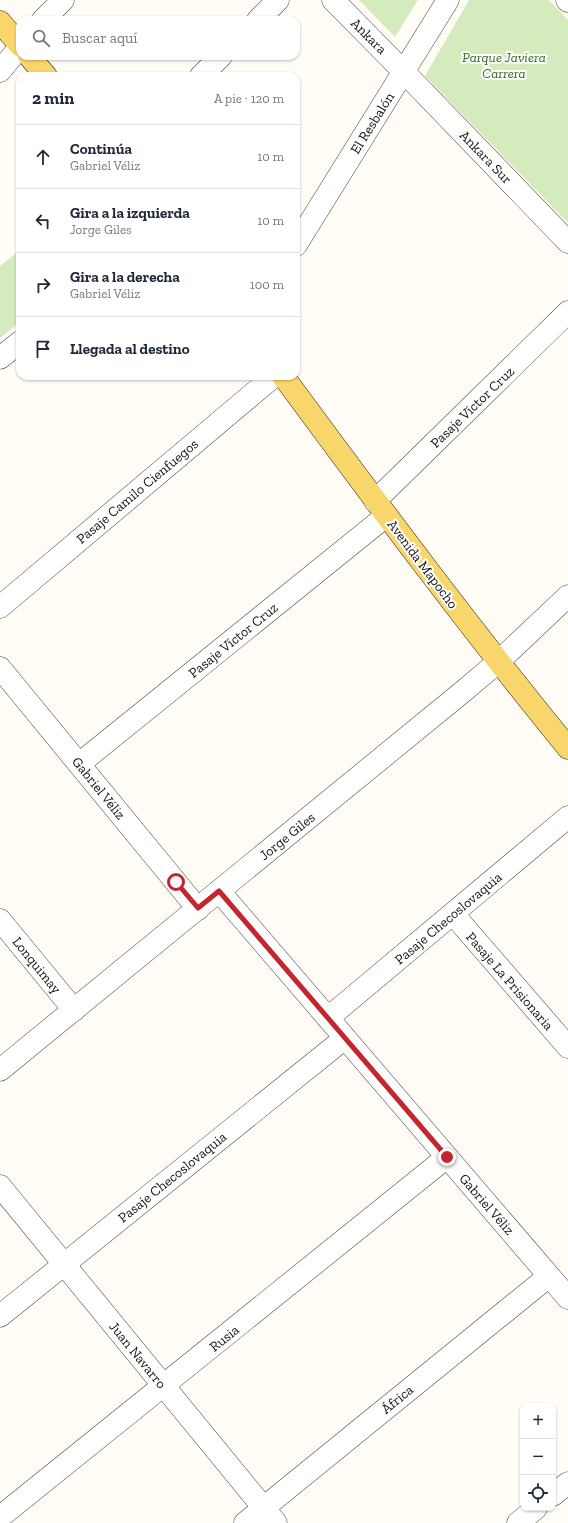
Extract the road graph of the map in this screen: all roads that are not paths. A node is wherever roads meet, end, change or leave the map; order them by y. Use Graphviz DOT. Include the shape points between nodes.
graph roads {
  1 [pos="63,0"];
  2 [pos="278,0"];
  3 [pos="333,0"];
  4 [pos="448,0"];
  5 [pos="47,16"];
  6 [pos="262,16"];
  7 [pos="0,22"];
  8 [pos="16,41"];
  9 [pos="16,51"];
  10 [pos="32,60"];
  11 [pos="217,60"];
  12 [pos="0,70"];
  13 [pos="43,72"];
  14 [pos="205,72"];
  15 [pos="404,72"];
  16 [pos="300,239"];
  17 [pos="568,242"];
  18 [pos="568,312"];
  19 [pos="16,345"];
  20 [pos="0,358"];
  21 [pos="269,380"];
  22 [pos="285,380"];
  23 [pos="381,509"];
  24 [pos="568,596"];
  25 [pos="0,607"];
  26 [pos="498,662"];
  27 [pos="0,668"];
  28 [pos="568,748"];
  29 [pos="79,764"];
  30 [pos="568,817"];
  31 [pos="219,891"];
  32 [pos="198,908"];
  33 [pos="452,914"];
  34 [pos="0,920"];
  35 [pos="74,1010"];
  36 [pos="328,1018"];
  37 [pos="344,1038"];
  38 [pos="568,1047"];
  39 [pos="0,1070"];
  40 [pos="447,1157"];
  41 [pos="0,1186"];
  42 [pos="64,1264"];
  43 [pos="549,1276"];
  44 [pos="568,1298"];
  45 [pos="0,1316"];
  46 [pos="164,1386"];
  47 [pos="568,1483"];
  48 [pos="556,1493"];
  49 [pos="532,1511"];
  50 [pos="270,1515"];
  51 [pos="0,1518"];
  52 [pos="245,1523"];
  53 [pos="518,1523"];
  1 -- 5 [label="street"];
  2 -- 6 [label="street"];
  3 -- 15 [label="street, Ankara"];
  4 -- 15 [label="street, El Resbalón"];
  7 -- 8 [label="main road"];
  9 -- 12 [label="street"];
  10 -- 13 [label="main road"];
  11 -- 14 [label="street"];
  15 -- 16 [label="street, El Resbalón"];
  15 -- 17 [label="street, Ankara Sur"];
  18 -- 23 [label="street, Pasaje Víctor Cruz"];
  19 -- 20 [label="street"];
  21 -- 25 [label="street, Pasaje Camilo Cienfuegos"];
  22 -- 23 [label="main road, Avenida Mapocho"];
  23 -- 26 [label="main road, Avenida Mapocho"];
  23 -- 29 [label="street, Pasaje Víctor Cruz"];
  24 -- 26 [label="street, Jorge Giles"];
  26 -- 28 [label="main road, Avenida Mapocho"];
  26 -- 31 [label="street, Jorge Giles"];
  27 -- 29 [label="street, Gabriel Véliz"];
  29 -- 32 [label="street, Gabriel Véliz"];
  30 -- 33 [label="street, Pasaje Checoslovaquia"];
  31 -- 32 [label="street, Jorge Giles"];
  31 -- 36 [label="street, Gabriel Véliz"];
  32 -- 35 [label="street, Jorge Giles"];
  33 -- 36 [label="street, Pasaje Checoslovaquia"];
  33 -- 38 [label="street, Pasaje La Prisionaria"];
  34 -- 35 [label="street, Lonquimay"];
  35 -- 39 [label="street, Jorge Giles"];
  36 -- 37 [label="street, Gabriel Véliz"];
  37 -- 40 [label="street, Gabriel Véliz"];
  37 -- 42 [label="street, Pasaje Checoslovaquia"];
  40 -- 43 [label="street, Gabriel Véliz"];
  40 -- 46 [label="street, Rusia"];
  41 -- 42 [label="street, Juan Navarro"];
  42 -- 45 [label="street, Pasaje Checoslovaquia"];
  42 -- 46 [label="street, Juan Navarro"];
  43 -- 44 [label="street, Gabriel Véliz"];
  43 -- 50 [label="street, África"];
  46 -- 50 [label="street, Juan Navarro"];
  46 -- 51 [label="street, Rusia"];
  47 -- 48 [label="street"];
  49 -- 53 [label="street"];
  50 -- 52 [label="street, África"];
}
